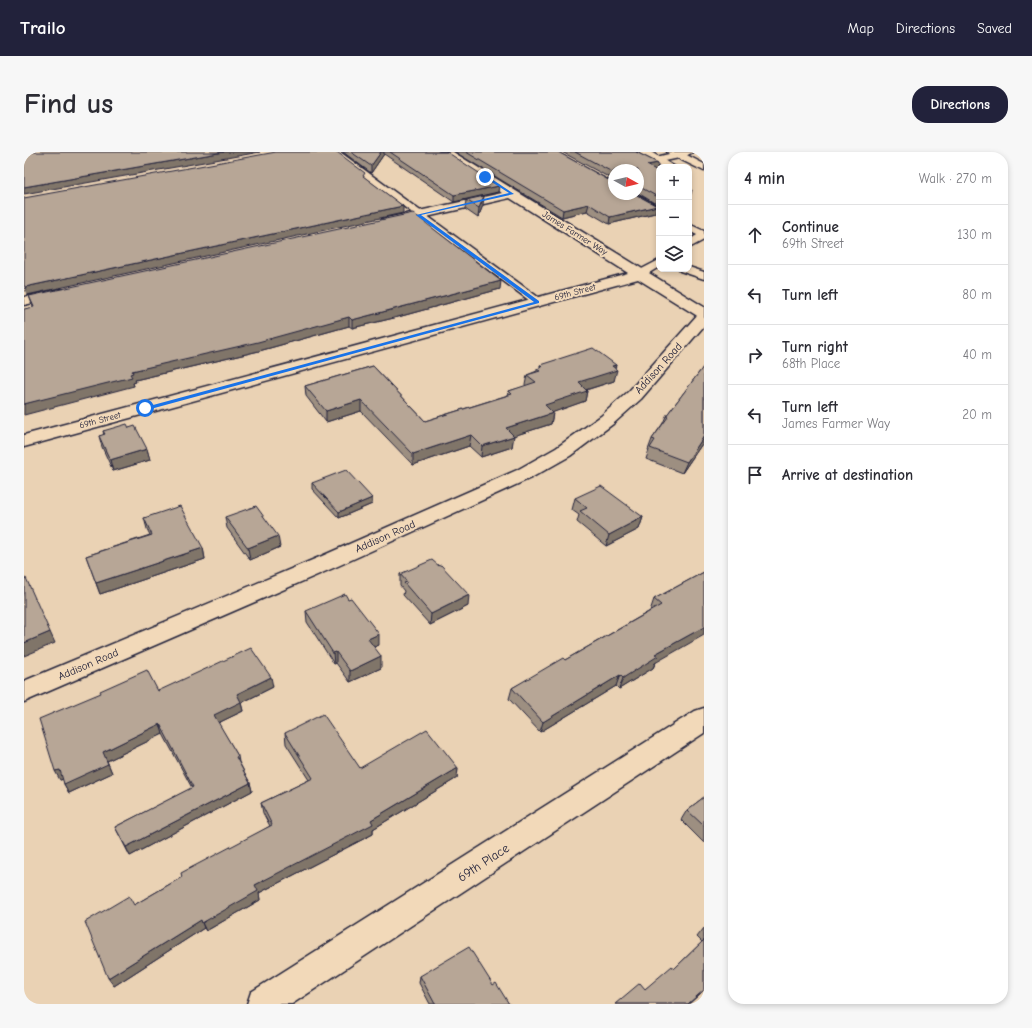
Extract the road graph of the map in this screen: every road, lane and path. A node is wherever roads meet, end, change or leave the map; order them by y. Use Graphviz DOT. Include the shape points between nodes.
graph roads {
  1 [pos="335,152"];
  2 [pos="445,152"];
  3 [pos="643,152"];
  4 [pos="680,153"];
  5 [pos="656,160"];
  6 [pos="663,164"];
  7 [pos="704,168"];
  8 [pos="512,194"];
  9 [pos="640,200"];
  10 [pos="656,209"];
  11 [pos="418,215"];
  12 [pos="372,225"];
  13 [pos="692,230"];
  14 [pos="704,236"];
  15 [pos="692,247"];
  16 [pos="656,265"];
  17 [pos="692,272"];
  18 [pos="640,274"];
  19 [pos="704,276"];
  20 [pos="70,291"];
  21 [pos="24,301"];
  22 [pos="538,302"];
  23 [pos="704,315"];
  24 [pos="24,441"];
  25 [pos="24,692"];
  26 [pos="704,719"];
  27 [pos="263,1004"];
  1 -- 11 [label="lane"];
  2 -- 8 [label="street, James Farmer Way"];
  3 -- 5 [label="street"];
  4 -- 5 [label="street"];
  4 -- 7 [label="street"];
  5 -- 6 [label="street"];
  8 -- 11 [label="street"];
  8 -- 18 [label="street, James Farmer Way"];
  9 -- 10 [label="lane"];
  11 -- 12 [label="street"];
  11 -- 22 [label="lane"];
  13 -- 14 [label="lane"];
  14 -- 15 [label="lane"];
  16 -- 18 [label="lane"];
  17 -- 19 [label="lane"];
  18 -- 22 [label="street, 69th Street"];
  18 -- 23 [label="street, James Farmer Way"];
  20 -- 21 [label="street"];
  22 -- 24 [label="street, 69th Street"];
  23 -- 25 [label="street, Addison Road" via="635,395 607,420 563,452 524,474"];
  26 -- 27 [label="street, 69th Place"];
}
